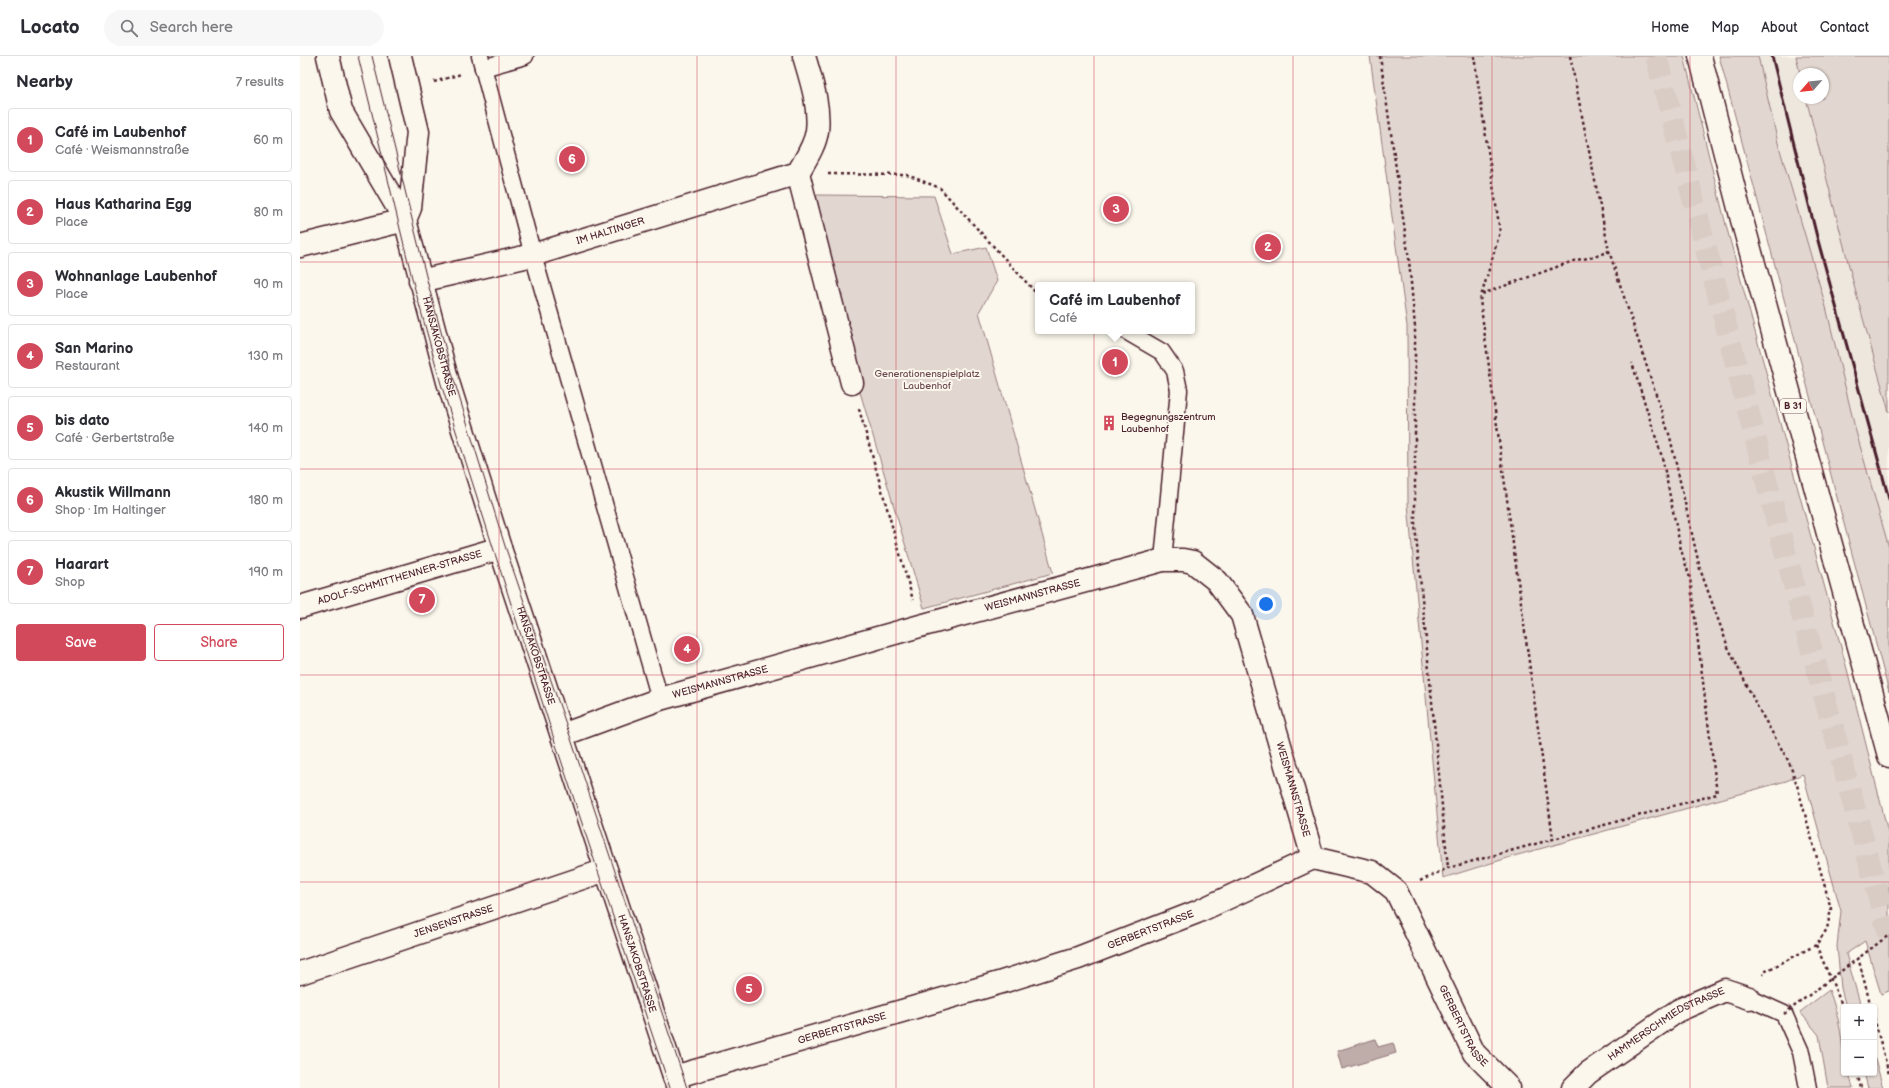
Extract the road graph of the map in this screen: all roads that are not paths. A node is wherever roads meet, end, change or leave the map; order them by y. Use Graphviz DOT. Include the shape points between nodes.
graph roads {
  1 [pos="328,56"];
  2 [pos="400,56"];
  3 [pos="525,56"];
  4 [pos="804,56"];
  5 [pos="1700,56"];
  6 [pos="481,62"];
  7 [pos="798,173"];
  8 [pos="405,220"];
  9 [pos="300,246"];
  10 [pos="533,255"];
  11 [pos="420,281"];
  12 [pos="1131,334"];
  13 [pos="852,383"];
  14 [pos="500,548"];
  15 [pos="1162,560"];
  16 [pos="300,607"];
  17 [pos="660,699"];
  18 [pos="562,735"];
  19 [pos="1889,756"];
  20 [pos="1313,858"];
  21 [pos="606,870"];
  22 [pos="300,973"];
  23 [pos="1749,998"];
  24 [pos="676,1082"];
  25 [pos="1509,1088"];
  26 [pos="1573,1088"];
  27 [pos="1808,1088"];
  1 -- 8 [label="main road, HANSJAKOBSTRASSE" via="341,111"];
  2 -- 8 [label="main road" via="418,132 410,208"];
  3 -- 6 [label="lane"];
  4 -- 7 [label="main road" via="817,102 817,132 811,151"];
  5 -- 19 [label="main road, B 31" via="1742,220"];
  6 -- 10 [label="lane"];
  7 -- 10 [label="main road, IM HALTINGER"];
  7 -- 13 [label="main road"];
  8 -- 9 [label="main road"];
  8 -- 11 [label="main road, HANSJAKOBSTRASSE"];
  10 -- 11 [label="main road, IM HALTINGER"];
  10 -- 17 [label="lane"];
  11 -- 14 [label="main road, HANSJAKOBSTRASSE" via="448,382"];
  12 -- 15 [label="lane" via="1162,352 1176,371 1179,390"];
  14 -- 16 [label="main road, ADOLF-SCHMITTHENNER-STRASSE"];
  14 -- 18 [label="main road, HANSJAKOBSTRASSE"];
  15 -- 17 [label="main road, WEISMANNSTRASSE"];
  15 -- 20 [label="main road, WEISMANNSTRASSE" via="1193,562 1217,581 1242,615"];
  17 -- 18 [label="main road, WEISMANNSTRASSE"];
  18 -- 21 [label="main road, HANSJAKOBSTRASSE"];
  20 -- 24 [label="main road, GERBERTSTRASSE" via="1197,912 1078,958"];
  20 -- 25 [label="main road, GERBERTSTRASSE" via="1372,872 1396,891 1474,1053"];
  21 -- 22 [label="main road, JENSENSTRASSE"];
  21 -- 24 [label="main road, HANSJAKOBSTRASSE"];
  23 -- 26 [label="main road, HAMMERSCHMIEDSTRASSE" via="1725,990 1679,1010 1588,1073"];
  23 -- 27 [label="lane, HAMMERSCHMIEDSTRASSE" via="1784,1014 1800,1052"];
}
